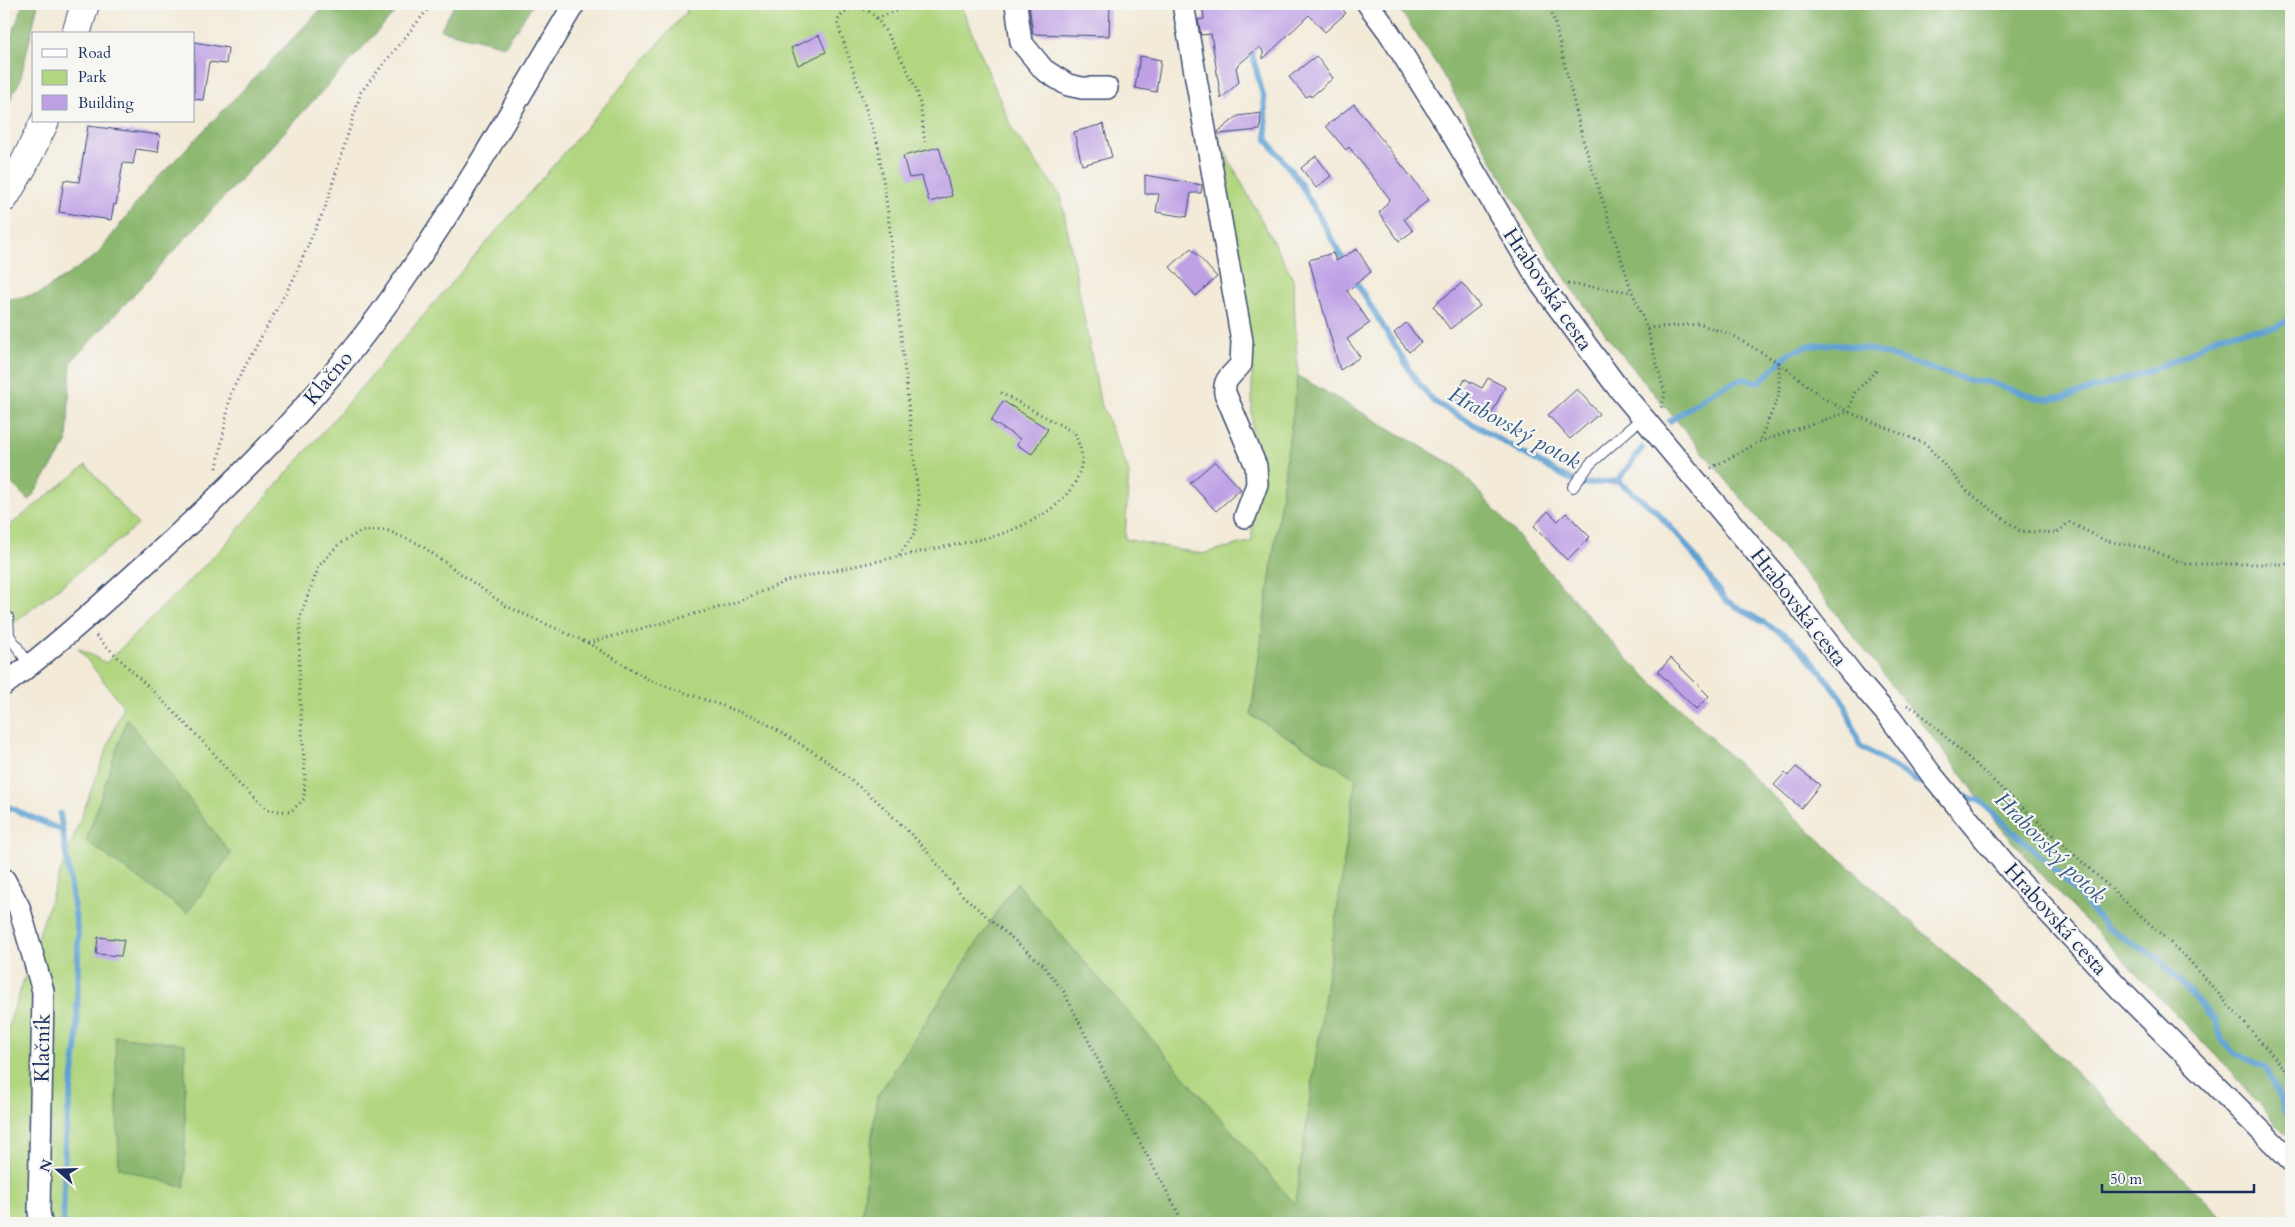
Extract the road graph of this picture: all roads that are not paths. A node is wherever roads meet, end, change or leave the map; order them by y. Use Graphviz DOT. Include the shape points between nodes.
graph roads {
  1 [pos="85,4"];
  2 [pos="574,4"];
  3 [pos="1016,4"];
  4 [pos="1183,4"];
  5 [pos="1368,4"];
  6 [pos="77,32"];
  7 [pos="1107,88"];
  8 [pos="45,122"];
  9 [pos="4,198"];
  10 [pos="1651,417"];
  11 [pos="1573,487"];
  12 [pos="1245,517"];
  13 [pos="8,618"];
  14 [pos="30,666"];
  15 [pos="4,685"];
  16 [pos="4,879"];
  17 [pos="2291,1161"];
  18 [pos="41,1223"];
  1 -- 6 [label="main road"];
  2 -- 14 [label="street, Klačno" via="452,208 403,282 320,389 208,508"];
  3 -- 7 [label="street" via="1021,42 1044,70 1068,85"];
  4 -- 12 [label="street" via="1242,341 1241,364 1227,377 1224,385 1256,466 1256,484"];
  5 -- 10 [label="street, Hrabovská cesta" via="1445,122 1541,284 1587,349"];
  8 -- 9 [label="main road"];
  10 -- 11 [label="lane" via="1590,464"];
  10 -- 17 [label="street, Hrabovská cesta" via="1931,774 2020,882 2064,932"];
  13 -- 14 [label="lane" via="9,635"];
  14 -- 15 [label="street, Klačno"];
  16 -- 18 [label="street, Klačník" via="18,907 43,991"];
}
